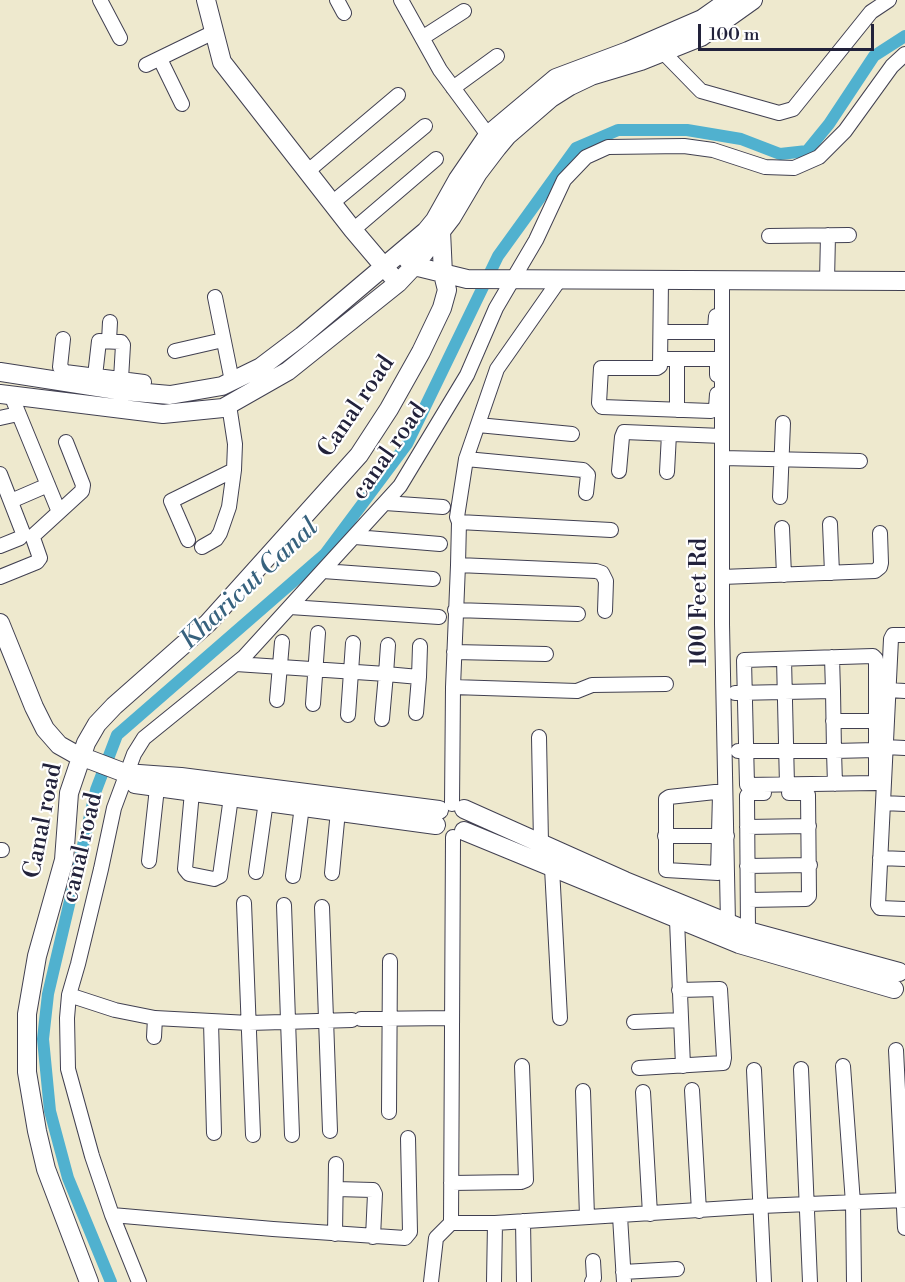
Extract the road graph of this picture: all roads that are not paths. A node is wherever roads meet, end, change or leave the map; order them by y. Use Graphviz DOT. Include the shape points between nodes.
graph roads {
  1 [pos="100,0"];
  2 [pos="206,0"];
  3 [pos="337,0"];
  4 [pos="401,0"];
  5 [pos="729,0"];
  6 [pos="753,0"];
  7 [pos="889,0"];
  8 [pos="464,10"];
  9 [pos="344,13"];
  10 [pos="214,32"];
  11 [pos="120,38"];
  12 [pos="422,38"];
  13 [pos="658,47"];
  14 [pos="905,54"];
  15 [pos="497,56"];
  16 [pos="160,59"];
  17 [pos="146,65"];
  18 [pos="453,88"];
  19 [pos="398,95"];
  20 [pos="182,104"];
  21 [pos="425,126"];
  22 [pos="488,135"];
  23 [pos="436,159"];
  24 [pos="308,171"];
  25 [pos="332,203"];
  26 [pos="353,230"];
  27 [pos="441,231"];
  28 [pos="828,235"];
  29 [pos="849,235"];
  30 [pos="769,236"];
  31 [pos="408,260"];
  32 [pos="385,267"];
  33 [pos="443,274"];
  34 [pos="560,279"];
  35 [pos="511,280"];
  36 [pos="661,280"];
  37 [pos="722,281"];
  38 [pos="827,281"];
  39 [pos="905,281"];
  40 [pos="398,283"];
  41 [pos="215,297"];
  42 [pos="716,314"];
  43 [pos="110,322"];
  44 [pos="660,332"];
  45 [pos="63,339"];
  46 [pos="223,340"];
  47 [pos="109,341"];
  48 [pos="175,351"];
  49 [pos="660,359"];
  50 [pos="677,359"];
  51 [pos="0,372"];
  52 [pos="107,380"];
  53 [pos="232,381"];
  54 [pos="144,382"];
  55 [pos="5,395"];
  56 [pos="229,405"];
  57 [pos="677,410"];
  58 [pos="18,414"];
  59 [pos="0,418"];
  60 [pos="783,423"];
  61 [pos="478,425"];
  62 [pos="572,434"];
  63 [pos="669,434"];
  64 [pos="722,436"];
  65 [pos="66,442"];
  66 [pos="722,458"];
  67 [pos="466,459"];
  68 [pos="780,459"];
  69 [pos="860,461"];
  70 [pos="234,470"];
  71 [pos="619,471"];
  72 [pos="667,472"];
  73 [pos="2,483"];
  74 [pos="48,485"];
  75 [pos="586,493"];
  76 [pos="780,497"];
  77 [pos="11,501"];
  78 [pos="386,503"];
  79 [pos="443,507"];
  80 [pos="59,513"];
  81 [pos="459,522"];
  82 [pos="830,524"];
  83 [pos="782,528"];
  84 [pos="611,530"];
  85 [pos="880,533"];
  86 [pos="355,537"];
  87 [pos="188,540"];
  88 [pos="440,544"];
  89 [pos="0,546"];
  90 [pos="202,547"];
  91 [pos="458,565"];
  92 [pos="323,571"];
  93 [pos="832,573"];
  94 [pos="784,575"];
  95 [pos="0,577"];
  96 [pos="722,578"];
  97 [pos="433,579"];
  98 [pos="290,607"];
  99 [pos="455,610"];
  100 [pos="605,611"];
  101 [pos="578,614"];
  102 [pos="439,617"];
  103 [pos="0,623"];
  104 [pos="318,633"];
  105 [pos="905,635"];
  106 [pos="282,642"];
  107 [pos="353,643"];
  108 [pos="388,645"];
  109 [pos="420,646"];
  110 [pos="0,649"];
  111 [pos="454,652"];
  112 [pos="546,654"];
  113 [pos="832,657"];
  114 [pos="783,659"];
  115 [pos="236,664"];
  116 [pos="280,667"];
  117 [pos="315,669"];
  118 [pos="351,672"];
  119 [pos="386,674"];
  120 [pos="419,677"];
  121 [pos="666,684"];
  122 [pos="453,687"];
  123 [pos="888,690"];
  124 [pos="832,691"];
  125 [pos="905,691"];
  126 [pos="785,692"];
  127 [pos="724,693"];
  128 [pos="744,693"];
  129 [pos="277,700"];
  130 [pos="313,704"];
  131 [pos="416,713"];
  132 [pos="348,715"];
  133 [pos="382,719"];
  134 [pos="833,721"];
  135 [pos="876,721"];
  136 [pos="539,737"];
  137 [pos="905,748"];
  138 [pos="881,749"];
  139 [pos="745,751"];
  140 [pos="786,751"];
  141 [pos="834,751"];
  142 [pos="725,752"];
  143 [pos="80,761"];
  144 [pos="123,777"];
  145 [pos="787,784"];
  146 [pos="835,784"];
  147 [pos="158,788"];
  148 [pos="192,792"];
  149 [pos="231,797"];
  150 [pos="266,801"];
  151 [pos="883,803"];
  152 [pos="905,804"];
  153 [pos="302,806"];
  154 [pos="338,811"];
  155 [pos="448,812"];
  156 [pos="809,826"];
  157 [pos="747,827"];
  158 [pos="459,834"];
  159 [pos="665,836"];
  160 [pos="723,836"];
  161 [pos="541,843"];
  162 [pos="880,858"];
  163 [pos="905,859"];
  164 [pos="149,861"];
  165 [pos="810,865"];
  166 [pos="747,866"];
  167 [pos="552,868"];
  168 [pos="256,872"];
  169 [pos="332,873"];
  170 [pos="293,876"];
  171 [pos="748,900"];
  172 [pos="244,903"];
  173 [pos="284,905"];
  174 [pos="322,907"];
  175 [pos="905,909"];
  176 [pos="676,920"];
  177 [pos="728,923"];
  178 [pos="748,931"];
  179 [pos="390,961"];
  180 [pos="901,983"];
  181 [pos="679,990"];
  182 [pos="69,995"];
  183 [pos="154,1018"];
  184 [pos="452,1018"];
  185 [pos="560,1018"];
  186 [pos="389,1019"];
  187 [pos="680,1020"];
  188 [pos="327,1021"];
  189 [pos="211,1022"];
  190 [pos="634,1022"];
  191 [pos="249,1023"];
  192 [pos="289,1023"];
  193 [pos="154,1037"];
  194 [pos="896,1050"];
  195 [pos="522,1066"];
  196 [pos="683,1066"];
  197 [pos="843,1066"];
  198 [pos="639,1068"];
  199 [pos="801,1069"];
  200 [pos="754,1070"];
  201 [pos="692,1090"];
  202 [pos="583,1092"];
  203 [pos="643,1092"];
  204 [pos="388,1112"];
  205 [pos="330,1131"];
  206 [pos="214,1133"];
  207 [pos="254,1135"];
  208 [pos="292,1135"];
  209 [pos="408,1138"];
  210 [pos="336,1164"];
  211 [pos="451,1183"];
  212 [pos="336,1189"];
  213 [pos="904,1201"];
  214 [pos="853,1203"];
  215 [pos="807,1205"];
  216 [pos="761,1206"];
  217 [pos="699,1211"];
  218 [pos="650,1214"];
  219 [pos="112,1215"];
  220 [pos="620,1216"];
  221 [pos="587,1217"];
  222 [pos="523,1221"];
  223 [pos="451,1223"];
  224 [pos="495,1223"];
  225 [pos="905,1228"];
  226 [pos="335,1234"];
  227 [pos="373,1237"];
  228 [pos="593,1261"];
  229 [pos="676,1269"];
  230 [pos="624,1277"];
  231 [pos="89,1282"];
  232 [pos="139,1282"];
  233 [pos="431,1282"];
  234 [pos="494,1282"];
  235 [pos="524,1282"];
  236 [pos="592,1282"];
  237 [pos="764,1282"];
  238 [pos="810,1282"];
  239 [pos="854,1282"];
  1 -- 11 [label="street"];
  2 -- 10 [label="street"];
  3 -- 9 [label="street"];
  4 -- 12 [label="street"];
  5 -- 13 [label="street"];
  6 -- 13 [label="street" via="701,36"];
  7 -- 13 [label="street" via="871,12 793,109 779,113 701,92"];
  8 -- 12 [label="street"];
  10 -- 16 [label="street"];
  10 -- 24 [label="street" via="222,62"];
  12 -- 18 [label="street"];
  13 -- 22 [label="street" via="556,78"];
  13 -- 27 [label="street" via="551,98 497,148"];
  14 -- 35 [label="street, canal road" via="845,131 819,157 794,168 765,167 713,150 684,146 608,147 586,157 564,180 536,240"];
  15 -- 18 [label="street"];
  16 -- 17 [label="street"];
  16 -- 20 [label="street"];
  18 -- 22 [label="street"];
  19 -- 24 [label="street"];
  21 -- 25 [label="street"];
  22 -- 31 [label="street"];
  23 -- 26 [label="street"];
  24 -- 25 [label="street"];
  25 -- 26 [label="street"];
  26 -- 32 [label="street"];
  27 -- 31 [label="street"];
  27 -- 33 [label="street, Canal road"];
  28 -- 29 [label="street"];
  28 -- 30 [label="street"];
  28 -- 38 [label="street"];
  31 -- 32 [label="street"];
  31 -- 33 [label="street"];
  31 -- 40 [label="street"];
  32 -- 40 [label="street"];
  32 -- 53 [label="street" via="261,367"];
  33 -- 35 [label="street"];
  33 -- 143 [label="street, Canal road" via="447,290 442,308 389,410 359,455 208,623 97,724"];
  34 -- 35 [label="street"];
  34 -- 36 [label="street"];
  34 -- 61 [label="street" via="498,369"];
  35 -- 78 [label="street, canal road" via="467,375"];
  36 -- 37 [label="street"];
  36 -- 44 [label="street"];
  37 -- 38 [label="street"];
  37 -- 64 [label="street, 100 Feet Rd"];
  38 -- 39 [label="street"];
  40 -- 56 [label="street" via="288,371"];
  41 -- 46 [label="street"];
  42 -- 44 [label="street" via="713,332"];
  43 -- 47 [label="street"];
  44 -- 49 [label="street"];
  45 -- 52 [label="street" via="65,372"];
  46 -- 48 [label="street"];
  46 -- 53 [label="street"];
  47 -- 52 [label="street" via="98,342"];
  47 -- 52 [label="street" via="123,344"];
  49 -- 50 [label="street"];
  49 -- 57 [label="street" via="657,368 601,368 599,403 602,407"];
  50 -- 57 [label="street"];
  50 -- 57 [label="street" via="711,359 717,363 716,408"];
  51 -- 52 [label="street"];
  52 -- 53 [label="street" via="170,394"];
  52 -- 54 [label="street"];
  55 -- 56 [label="street" via="163,414"];
  55 -- 58 [label="street"];
  56 -- 70 [label="street" via="235,435"];
  58 -- 59 [label="street"];
  58 -- 74 [label="street"];
  60 -- 68 [label="street"];
  61 -- 62 [label="street"];
  61 -- 67 [label="street"];
  63 -- 64 [label="street"];
  63 -- 71 [label="street" via="624,432"];
  63 -- 72 [label="street"];
  64 -- 66 [label="street, 100 Feet Rd"];
  65 -- 80 [label="street" via="83,489"];
  66 -- 68 [label="street"];
  66 -- 96 [label="street, 100 Feet Rd"];
  67 -- 75 [label="street" via="583,470 588,475"];
  67 -- 81 [label="street"];
  68 -- 69 [label="street"];
  68 -- 76 [label="street"];
  70 -- 87 [label="street" via="171,501"];
  70 -- 90 [label="street" via="229,507 220,533"];
  73 -- 77 [label="street"];
  74 -- 77 [label="street"];
  74 -- 80 [label="street"];
  77 -- 89 [label="street" via="24,533"];
  78 -- 79 [label="street"];
  78 -- 86 [label="street, canal road"];
  80 -- 95 [label="street" via="34,535 40,558 37,562"];
  81 -- 84 [label="street"];
  81 -- 91 [label="street"];
  82 -- 93 [label="street"];
  83 -- 94 [label="street"];
  85 -- 93 [label="street" via="878,570"];
  86 -- 88 [label="street"];
  86 -- 92 [label="street, canal road"];
  91 -- 99 [label="street"];
  91 -- 100 [label="street" via="596,571 606,581"];
  92 -- 97 [label="street"];
  92 -- 98 [label="street, canal road"];
  93 -- 94 [label="street"];
  94 -- 96 [label="street"];
  96 -- 127 [label="street, 100 Feet Rd"];
  98 -- 102 [label="street"];
  98 -- 115 [label="street, canal road"];
  99 -- 101 [label="street"];
  99 -- 111 [label="street"];
  103 -- 143 [label="street" via="45,729"];
  104 -- 117 [label="street"];
  105 -- 123 [label="street" via="893,635 891,639"];
  106 -- 116 [label="street"];
  107 -- 118 [label="street"];
  108 -- 119 [label="street"];
  109 -- 120 [label="street"];
  110 -- 143 [label="street" via="35,731 63,760"];
  111 -- 112 [label="street"];
  111 -- 122 [label="street"];
  113 -- 114 [label="street"];
  113 -- 124 [label="street"];
  113 -- 135 [label="street" via="875,657"];
  114 -- 126 [label="street"];
  114 -- 128 [label="street" via="744,660"];
  115 -- 116 [label="street"];
  115 -- 144 [label="street, canal road" via="144,738"];
  116 -- 117 [label="street"];
  116 -- 129 [label="street"];
  117 -- 118 [label="street"];
  117 -- 130 [label="street"];
  118 -- 119 [label="street"];
  118 -- 132 [label="street"];
  119 -- 120 [label="street"];
  119 -- 133 [label="street"];
  120 -- 131 [label="street"];
  121 -- 122 [label="street" via="592,685 577,691"];
  122 -- 155 [label="street"];
  123 -- 125 [label="street"];
  123 -- 138 [label="street"];
  124 -- 126 [label="street"];
  124 -- 134 [label="street"];
  126 -- 128 [label="street"];
  126 -- 140 [label="street"];
  127 -- 128 [label="street"];
  127 -- 142 [label="street, 100 Feet Rd"];
  128 -- 139 [label="street"];
  134 -- 135 [label="street"];
  134 -- 141 [label="street"];
  135 -- 138 [label="street"];
  136 -- 161 [label="street"];
  137 -- 138 [label="street"];
  138 -- 141 [label="street"];
  138 -- 146 [label="street" via="875,784"];
  138 -- 151 [label="street"];
  139 -- 140 [label="street"];
  139 -- 142 [label="street"];
  139 -- 145 [label="street" via="747,784"];
  140 -- 141 [label="street"];
  140 -- 145 [label="street"];
  141 -- 146 [label="street"];
  142 -- 160 [label="street, 100 Feet Rd"];
  143 -- 144 [label="street"];
  143 -- 231 [label="street, Canal road" via="69,794 64,860 37,956 27,1014 27,1072 46,1169"];
  144 -- 147 [label="street"];
  144 -- 155 [label="street" via="181,777"];
  144 -- 182 [label="street, canal road"];
  145 -- 146 [label="street"];
  147 -- 148 [label="street"];
  147 -- 164 [label="street"];
  148 -- 149 [label="street"];
  148 -- 149 [label="street" via="185,868 189,874 214,879 220,876"];
  149 -- 150 [label="street"];
  150 -- 153 [label="street"];
  150 -- 168 [label="street"];
  151 -- 152 [label="street"];
  151 -- 162 [label="street"];
  153 -- 154 [label="street"];
  153 -- 170 [label="street"];
  154 -- 155 [label="street"];
  154 -- 169 [label="street"];
  155 -- 158 [label="street" via="443,834"];
  155 -- 158 [label="street" via="468,818"];
  155 -- 161 [label="street"];
  156 -- 157 [label="street"];
  156 -- 157 [label="street" via="807,793 749,793"];
  156 -- 165 [label="street"];
  157 -- 166 [label="street"];
  158 -- 167 [label="street"];
  158 -- 184 [label="street"];
  159 -- 160 [label="street"];
  159 -- 160 [label="street" via="666,870 715,874 720,870"];
  159 -- 160 [label="street" via="667,797 715,792 720,794"];
  160 -- 177 [label="street, 100 Feet Rd"];
  161 -- 177 [label="street"];
  162 -- 163 [label="street"];
  162 -- 175 [label="street" via="879,908"];
  165 -- 166 [label="street"];
  165 -- 171 [label="street" via="807,899"];
  166 -- 171 [label="street"];
  167 -- 176 [label="street"];
  167 -- 185 [label="street"];
  171 -- 178 [label="street"];
  172 -- 191 [label="street"];
  173 -- 192 [label="street"];
  174 -- 188 [label="street"];
  176 -- 180 [label="street" via="739,944"];
  176 -- 181 [label="street"];
  177 -- 178 [label="street"];
  178 -- 180 [label="street"];
  179 -- 186 [label="street"];
  181 -- 187 [label="street"];
  181 -- 196 [label="street" via="720,989 724,1058 721,1064"];
  182 -- 183 [label="street"];
  182 -- 219 [label="street, canal road" via="68,1069"];
  183 -- 189 [label="street"];
  183 -- 193 [label="street"];
  184 -- 186 [label="street"];
  184 -- 211 [label="street"];
  186 -- 188 [label="street"];
  186 -- 204 [label="street"];
  187 -- 190 [label="street"];
  187 -- 196 [label="street"];
  188 -- 192 [label="street"];
  188 -- 205 [label="street"];
  189 -- 191 [label="street"];
  189 -- 206 [label="street"];
  191 -- 192 [label="street"];
  191 -- 207 [label="street"];
  192 -- 208 [label="street"];
  194 -- 213 [label="street"];
  195 -- 211 [label="street" via="526,1180"];
  196 -- 198 [label="street"];
  197 -- 214 [label="street"];
  199 -- 215 [label="street"];
  200 -- 216 [label="street"];
  201 -- 217 [label="street"];
  202 -- 221 [label="street"];
  203 -- 218 [label="street"];
  209 -- 227 [label="street" via="410,1232 400,1239"];
  210 -- 212 [label="street"];
  211 -- 223 [label="street"];
  212 -- 226 [label="street"];
  212 -- 227 [label="street" via="373,1190"];
  213 -- 214 [label="street"];
  213 -- 225 [label="street"];
  214 -- 215 [label="street"];
  214 -- 239 [label="street"];
  215 -- 216 [label="street"];
  215 -- 238 [label="street"];
  216 -- 217 [label="street"];
  216 -- 237 [label="street"];
  217 -- 218 [label="street"];
  218 -- 220 [label="street"];
  219 -- 226 [label="street"];
  219 -- 232 [label="street, canal road"];
  220 -- 221 [label="street"];
  220 -- 230 [label="street"];
  221 -- 222 [label="street"];
  222 -- 224 [label="street"];
  222 -- 235 [label="street"];
  223 -- 224 [label="street"];
  223 -- 233 [label="street" via="436,1238"];
  224 -- 234 [label="street"];
  226 -- 227 [label="street"];
  228 -- 236 [label="street"];
  229 -- 230 [label="street"];
}
